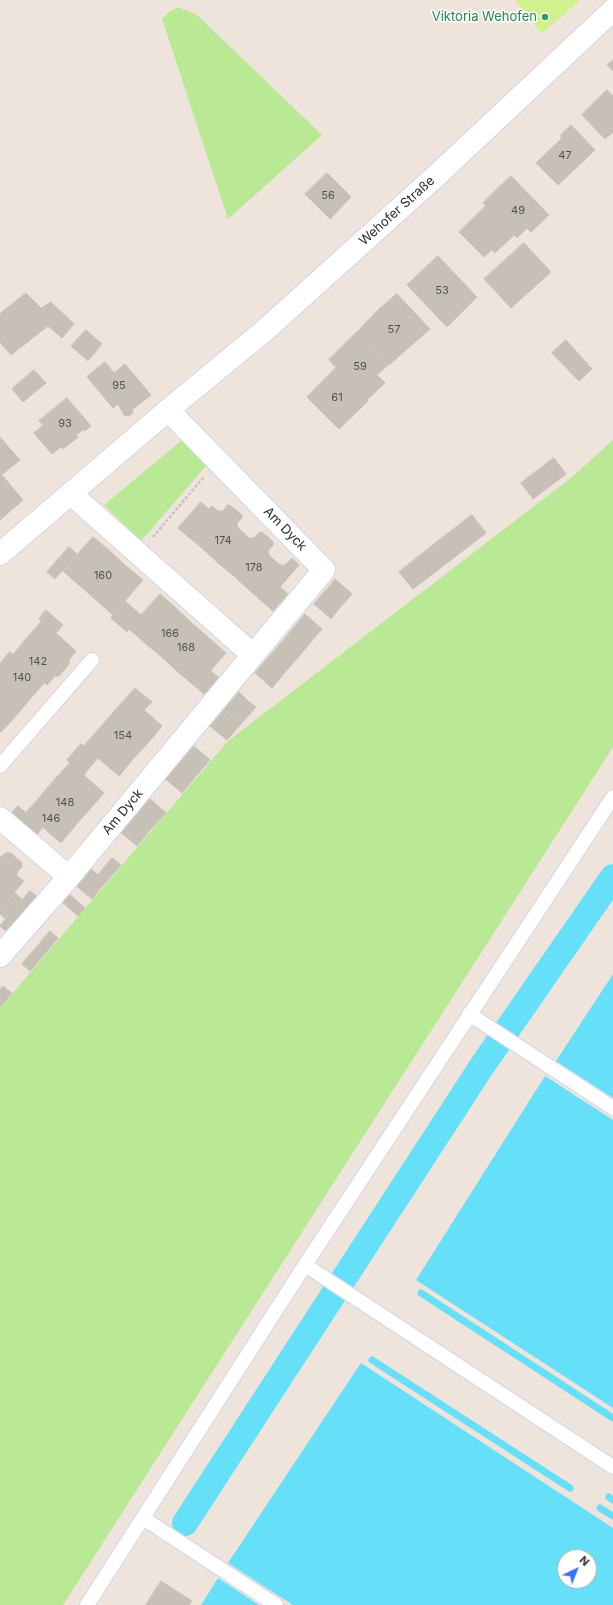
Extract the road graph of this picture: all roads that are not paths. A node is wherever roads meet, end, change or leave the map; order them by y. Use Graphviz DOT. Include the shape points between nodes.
graph roads {
  1 [pos="613,10"];
  2 [pos="171,408"];
  3 [pos="71,494"];
  4 [pos="0,554"];
  5 [pos="253,655"];
  6 [pos="92,660"];
  7 [pos="0,766"];
  8 [pos="613,797"];
  9 [pos="0,818"];
  10 [pos="69,877"];
  11 [pos="0,956"];
  12 [pos="469,1014"];
  13 [pos="613,1108"];
  14 [pos="305,1265"];
  15 [pos="613,1466"];
  16 [pos="143,1518"];
  17 [pos="87,1605"];
  18 [pos="276,1605"];
  1 -- 2 [label="street, Wehofer Straße" via="270,326"];
  2 -- 3 [label="street"];
  2 -- 5 [label="street, Am Dyck" via="218,461 324,570"];
  3 -- 4 [label="street"];
  3 -- 5 [label="street"];
  5 -- 10 [label="street, Am Dyck"];
  6 -- 7 [label="lane"];
  8 -- 12 [label="lane"];
  9 -- 10 [label="street"];
  10 -- 11 [label="street, Am Dyck"];
  12 -- 13 [label="lane"];
  12 -- 14 [label="lane"];
  14 -- 15 [label="lane"];
  14 -- 16 [label="lane"];
  16 -- 17 [label="lane"];
  16 -- 18 [label="lane"];
}
